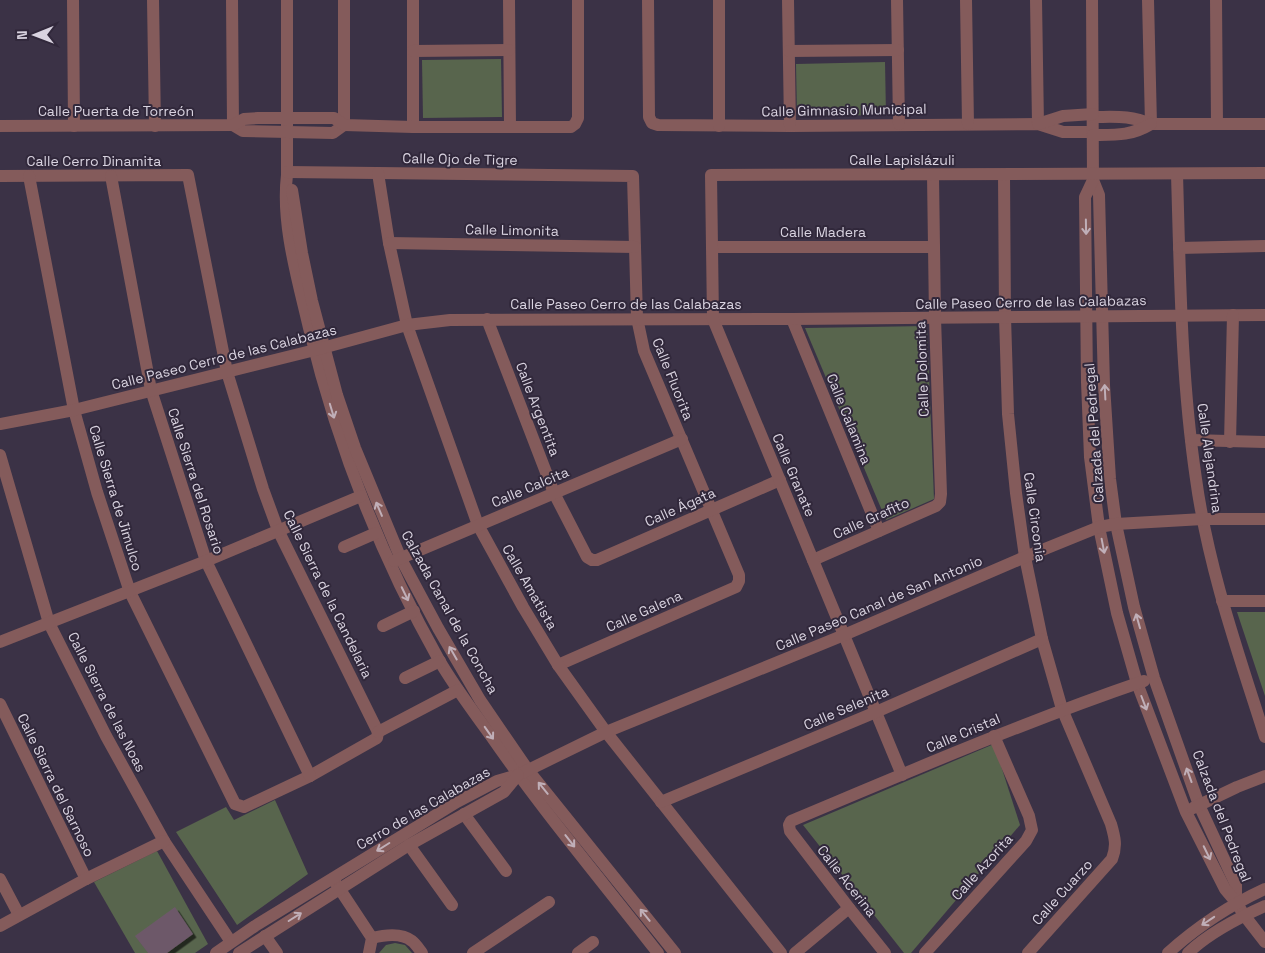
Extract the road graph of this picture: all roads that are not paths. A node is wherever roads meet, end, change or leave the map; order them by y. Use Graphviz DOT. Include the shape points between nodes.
graph roads {
  1 [pos="73,0"];
  2 [pos="153,0"];
  3 [pos="232,0"];
  4 [pos="287,0"];
  5 [pos="344,0"];
  6 [pos="413,0"];
  7 [pos="509,0"];
  8 [pos="578,0"];
  9 [pos="648,0"];
  10 [pos="719,0"];
  11 [pos="788,0"];
  12 [pos="898,0"];
  13 [pos="966,0"];
  14 [pos="1036,0"];
  15 [pos="1092,0"];
  16 [pos="1148,0"];
  17 [pos="1216,0"];
  18 [pos="509,50"];
  19 [pos="898,50"];
  20 [pos="413,51"];
  21 [pos="789,51"];
  22 [pos="1093,116"];
  23 [pos="287,118"];
  24 [pos="899,124"];
  25 [pos="968,124"];
  26 [pos="1038,124"];
  27 [pos="1151,124"];
  28 [pos="1217,124"];
  29 [pos="1265,124"];
  30 [pos="233,125"];
  31 [pos="344,125"];
  32 [pos="0,126"];
  33 [pos="74,126"];
  34 [pos="155,126"];
  35 [pos="719,126"];
  36 [pos="790,126"];
  37 [pos="510,127"];
  38 [pos="413,128"];
  39 [pos="286,132"];
  40 [pos="1093,133"];
  41 [pos="378,173"];
  42 [pos="1265,173"];
  43 [pos="287,174"];
  44 [pos="1004,174"];
  45 [pos="1177,174"];
  46 [pos="188,175"];
  47 [pos="711,175"];
  48 [pos="933,175"];
  49 [pos="0,176"];
  50 [pos="29,176"];
  51 [pos="111,176"];
  52 [pos="634,176"];
  53 [pos="1093,177"];
  54 [pos="389,243"];
  55 [pos="1265,246"];
  56 [pos="635,247"];
  57 [pos="712,247"];
  58 [pos="934,247"];
  59 [pos="1179,248"];
  60 [pos="1265,314"];
  61 [pos="1180,315"];
  62 [pos="1233,315"];
  63 [pos="1086,316"];
  64 [pos="1102,316"];
  65 [pos="1004,317"];
  66 [pos="637,318"];
  67 [pos="935,318"];
  68 [pos="487,319"];
  69 [pos="713,319"];
  70 [pos="792,319"];
  71 [pos="407,325"];
  72 [pos="319,349"];
  73 [pos="227,372"];
  74 [pos="152,390"];
  75 [pos="74,410"];
  76 [pos="0,424"];
  77 [pos="682,439"];
  78 [pos="1191,440"];
  79 [pos="1230,442"];
  80 [pos="1265,442"];
  81 [pos="0,455"];
  82 [pos="780,480"];
  83 [pos="554,493"];
  84 [pos="361,496"];
  85 [pos="940,502"];
  86 [pos="711,510"];
  87 [pos="1203,519"];
  88 [pos="1265,519"];
  89 [pos="1116,524"];
  90 [pos="478,526"];
  91 [pos="1099,527"];
  92 [pos="278,530"];
  93 [pos="878,531"];
  94 [pos="376,533"];
  95 [pos="344,547"];
  96 [pos="1025,557"];
  97 [pos="592,560"];
  98 [pos="813,560"];
  99 [pos="206,561"];
  100 [pos="395,561"];
  101 [pos="739,581"];
  102 [pos="130,592"];
  103 [pos="1222,601"];
  104 [pos="1265,601"];
  105 [pos="414,611"];
  106 [pos="49,623"];
  107 [pos="383,626"];
  108 [pos="844,635"];
  109 [pos="1042,639"];
  110 [pos="0,642"];
  111 [pos="440,661"];
  112 [pos="558,664"];
  113 [pos="405,678"];
  114 [pos="1154,678"];
  115 [pos="1137,683"];
  116 [pos="458,690"];
  117 [pos="0,704"];
  118 [pos="1062,709"];
  119 [pos="876,712"];
  120 [pos="378,732"];
  121 [pos="606,732"];
  122 [pos="994,736"];
  123 [pos="1265,737"];
  124 [pos="523,772"];
  125 [pos="902,775"];
  126 [pos="310,776"];
  127 [pos="1265,776"];
  128 [pos="661,802"];
  129 [pos="1199,805"];
  130 [pos="1186,812"];
  131 [pos="464,814"];
  132 [pos="789,825"];
  133 [pos="164,841"];
  134 [pos="409,845"];
  135 [pos="1116,849"];
  136 [pos="506,871"];
  137 [pos="0,879"];
  138 [pos="86,879"];
  139 [pos="336,883"];
  140 [pos="1265,889"];
  141 [pos="549,902"];
  142 [pos="1236,902"];
  143 [pos="452,905"];
  144 [pos="1265,906"];
  145 [pos="849,908"];
  146 [pos="19,915"];
  147 [pos="1244,916"];
  148 [pos="0,926"];
  149 [pos="265,936"];
  150 [pos="372,938"];
  151 [pos="230,942"];
  152 [pos="593,942"];
  153 [pos="1265,942"];
  154 [pos="216,953"];
  155 [pos="239,953"];
  156 [pos="277,953"];
  157 [pos="369,953"];
  158 [pos="422,953"];
  159 [pos="473,953"];
  160 [pos="578,953"];
  161 [pos="658,953"];
  162 [pos="675,953"];
  163 [pos="781,953"];
  164 [pos="795,953"];
  165 [pos="886,953"];
  166 [pos="925,953"];
  167 [pos="1028,953"];
  168 [pos="1168,953"];
  169 [pos="1188,953"];
  1 -- 33 [label="street"];
  2 -- 34 [label="street"];
  3 -- 30 [label="street"];
  4 -- 23 [label="street, Calzada Canal de la Concha"];
  5 -- 31 [label="street"];
  6 -- 20 [label="street"];
  7 -- 18 [label="street"];
  8 -- 37 [label="street, Calle Puerta de Torreón" via="578,118 575,124 565,128"];
  9 -- 35 [label="street, Calle Gimnasio Municipal" via="648,117 658,126"];
  10 -- 35 [label="street"];
  11 -- 21 [label="street"];
  12 -- 19 [label="street"];
  13 -- 25 [label="street"];
  14 -- 26 [label="street"];
  15 -- 22 [label="street, Calzada del Pedregal"];
  16 -- 27 [label="street"];
  17 -- 28 [label="street"];
  18 -- 20 [label="street"];
  18 -- 37 [label="street"];
  19 -- 21 [label="street"];
  19 -- 24 [label="street"];
  20 -- 38 [label="street"];
  21 -- 36 [label="street"];
  22 -- 26 [label="street, Calle Gimnasio Municipal" via="1063,116"];
  22 -- 27 [label="street, Calle Gimnasio Municipal" via="1126,116"];
  22 -- 40 [label="street, Calzada del Pedregal"];
  23 -- 30 [label="street, Calle Puerta de Torreón" via="244,119"];
  23 -- 31 [label="street, Calle Puerta de Torreón" via="334,118"];
  23 -- 39 [label="street, Calzada Canal de la Concha"];
  24 -- 25 [label="street, Calle Gimnasio Municipal"];
  24 -- 36 [label="street, Calle Gimnasio Municipal"];
  25 -- 26 [label="street, Calle Gimnasio Municipal"];
  26 -- 40 [label="street, Calle Gimnasio Municipal" via="1063,132"];
  27 -- 28 [label="street"];
  27 -- 40 [label="street, Calle Gimnasio Municipal" via="1126,134"];
  28 -- 29 [label="street"];
  30 -- 34 [label="street, Calle Puerta de Torreón"];
  30 -- 39 [label="street, Calle Puerta de Torreón" via="243,131"];
  31 -- 38 [label="street, Calle Puerta de Torreón"];
  31 -- 39 [label="street, Calle Puerta de Torreón" via="333,133"];
  32 -- 33 [label="street, Calle Puerta de Torreón"];
  33 -- 34 [label="street, Calle Puerta de Torreón"];
  35 -- 36 [label="street, Calle Gimnasio Municipal"];
  37 -- 38 [label="street, Calle Puerta de Torreón"];
  39 -- 43 [label="street, Calzada Canal de la Concha"];
  40 -- 53 [label="street, Calzada del Pedregal"];
  41 -- 43 [label="street, Calle Ojo de Tigre"];
  41 -- 52 [label="street, Calle Ojo de Tigre"];
  41 -- 54 [label="street, Calle Amatista"];
  42 -- 45 [label="street, Calle Lapislázuli"];
  43 -- 72 [label="street, Calzada Canal de la Concha" via="285,201 288,226"];
  44 -- 48 [label="street, Calle Lapislázuli"];
  44 -- 53 [label="street, Calle Lapislázuli"];
  44 -- 65 [label="street, Calle Circonia"];
  45 -- 53 [label="street, Calle Lapislázuli"];
  45 -- 59 [label="street, Calle Alejandrina"];
  46 -- 51 [label="street, Calle Cerro Dinamita"];
  46 -- 73 [label="street, Calle Sierra de la Candelaria"];
  47 -- 48 [label="street, Calle Lapislázuli"];
  47 -- 57 [label="street, Calle Granate"];
  48 -- 58 [label="street, Calle Dolomita"];
  49 -- 50 [label="street, Calle Cerro Dinamita"];
  50 -- 51 [label="street, Calle Cerro Dinamita"];
  50 -- 75 [label="street, Calle Sierra de Jimulco"];
  51 -- 74 [label="street, Calle Sierra del Rosario"];
  52 -- 56 [label="street, Calle Fluorita"];
  53 -- 63 [label="street, Calzada del Pedregal, one-way" via="1085,196"];
  53 -- 64 [label="street, Calzada del Pedregal" via="1099,195"];
  54 -- 56 [label="street, Calle Limonita"];
  54 -- 71 [label="street, Calle Amatista"];
  55 -- 59 [label="street"];
  56 -- 66 [label="street, Calle Fluorita"];
  57 -- 58 [label="street, Calle Madera"];
  57 -- 69 [label="street, Calle Granate"];
  58 -- 67 [label="street, Calle Dolomita"];
  59 -- 61 [label="street, Calle Alejandrina"];
  60 -- 62 [label="street, Calle Paseo Cerro de las Calabazas"];
  61 -- 62 [label="street, Calle Paseo Cerro de las Calabazas"];
  61 -- 64 [label="street, Calle Paseo Cerro de las Calabazas"];
  61 -- 78 [label="street, Calle Alejandrina"];
  62 -- 79 [label="street"];
  63 -- 64 [label="street, Calle Paseo Cerro de las Calabazas"];
  63 -- 65 [label="street, Calle Paseo Cerro de las Calabazas"];
  63 -- 91 [label="street, Calzada del Pedregal" via="1090,457"];
  89 -- 64 [label="street, Calzada del Pedregal, one-way" via="1110,479"];
  65 -- 67 [label="street, Calle Paseo Cerro de las Calabazas"];
  65 -- 96 [label="street, Calle Circonia" via="1008,414"];
  66 -- 68 [label="street, Calle Paseo Cerro de las Calabazas"];
  66 -- 69 [label="street, Calle Paseo Cerro de las Calabazas"];
  66 -- 77 [label="street, Calle Fluorita" via="644,351"];
  67 -- 70 [label="street, Calle Paseo Cerro de las Calabazas"];
  67 -- 85 [label="street, Calle Dolomita"];
  68 -- 71 [label="street, Calle Paseo Cerro de las Calabazas"];
  68 -- 83 [label="street, Calle Argentita"];
  69 -- 70 [label="street, Calle Paseo Cerro de las Calabazas"];
  69 -- 82 [label="street, Calle Granate"];
  70 -- 93 [label="street, Calle Calamina"];
  71 -- 72 [label="street, Calle Paseo Cerro de las Calabazas"];
  71 -- 90 [label="street, Calle Amatista"];
  72 -- 73 [label="street, Calle Paseo Cerro de las Calabazas"];
  72 -- 84 [label="street, Calzada Canal de la Concha, one-way" via="336,424"];
  100 -- 72 [label="street, Calzada Canal de la Concha, one-way"];
  73 -- 74 [label="street, Calle Paseo Cerro de las Calabazas"];
  73 -- 92 [label="street, Calle Sierra de la Candelaria"];
  74 -- 75 [label="street, Calle Paseo Cerro de las Calabazas"];
  74 -- 99 [label="street, Calle Sierra del Rosario"];
  75 -- 76 [label="street, Calle Paseo Cerro de las Calabazas"];
  75 -- 102 [label="street, Calle Sierra de Jimulco"];
  77 -- 83 [label="street, Calle Calcita"];
  77 -- 86 [label="street, Calle Fluorita"];
  78 -- 79 [label="street"];
  78 -- 87 [label="street, Calle Alejandrina"];
  79 -- 80 [label="street"];
  81 -- 106 [label="street, Calle Sierra de las Noas"];
  82 -- 86 [label="street, Calle Ágata"];
  82 -- 98 [label="street, Calle Granate"];
  83 -- 90 [label="street, Calle Calcita"];
  83 -- 97 [label="street, Calle Argentita" via="587,557"];
  84 -- 92 [label="street"];
  84 -- 94 [label="street, Calzada Canal de la Concha"];
  85 -- 93 [label="street, Calle Grafito"];
  86 -- 97 [label="street, Calle Ágata"];
  86 -- 101 [label="street, Calle Fluorita" via="739,574"];
  87 -- 88 [label="street, Calle Paseo Canal de San Antonio"];
  87 -- 89 [label="street, Calle Paseo Canal de San Antonio"];
  87 -- 103 [label="street, Calle Alejandrina"];
  89 -- 91 [label="street, Calle Paseo Canal de San Antonio"];
  114 -- 89 [label="street, Calzada del Pedregal, one-way"];
  90 -- 100 [label="street, Calle Calcita"];
  90 -- 112 [label="street, Calle Amatista"];
  91 -- 96 [label="street, Calle Paseo Canal de San Antonio"];
  91 -- 115 [label="street, Calzada del Pedregal, one-way" via="1117,613"];
  92 -- 99 [label="street"];
  92 -- 120 [label="street, Calle Sierra de la Candelaria"];
  93 -- 98 [label="street, Calle Grafito"];
  94 -- 95 [label="street"];
  94 -- 100 [label="street, Calzada Canal de la Concha"];
  96 -- 108 [label="street, Calle Paseo Canal de San Antonio"];
  96 -- 109 [label="street, Calle Circonia"];
  98 -- 108 [label="street, Calle Granate"];
  99 -- 102 [label="street"];
  99 -- 126 [label="street, Calle Sierra del Rosario"];
  100 -- 105 [label="street, Calzada Canal de la Concha, one-way"];
  124 -- 100 [label="street, Calzada Canal de la Concha, one-way"];
  101 -- 112 [label="street, Calle Galena" via="736,587"];
  102 -- 106 [label="street"];
  102 -- 126 [label="street, Calle Sierra de Jimulco" via="235,804 244,807"];
  103 -- 104 [label="street"];
  103 -- 123 [label="street, Calle Alejandrina"];
  105 -- 107 [label="street"];
  105 -- 111 [label="street, Calzada Canal de la Concha"];
  106 -- 110 [label="street"];
  106 -- 133 [label="street, Calle Sierra de las Noas"];
  108 -- 119 [label="street, Calle Granate"];
  108 -- 121 [label="street, Calle Paseo Canal de San Antonio"];
  109 -- 118 [label="street, Calle Circonia"];
  109 -- 119 [label="street, Calle Selenita"];
  111 -- 113 [label="street"];
  111 -- 116 [label="street, Calzada Canal de la Concha"];
  112 -- 121 [label="street, Calle Amatista"];
  114 -- 115 [label="street, Calle Cristal"];
  129 -- 114 [label="street, Calzada del Pedregal, one-way"];
  115 -- 118 [label="street, Calle Cristal"];
  115 -- 130 [label="street, Calzada del Pedregal, one-way"];
  116 -- 120 [label="street"];
  116 -- 124 [label="street, Calzada Canal de la Concha, one-way"];
  117 -- 138 [label="street, Calle Sierra del Sarnoso"];
  118 -- 122 [label="street, Calle Cristal"];
  118 -- 135 [label="street, Calle Circonia" via="1111,824"];
  119 -- 125 [label="street, Calle Granate"];
  119 -- 128 [label="street, Calle Selenita"];
  120 -- 126 [label="street" via="378,738"];
  121 -- 124 [label="street, Calle Paseo Canal de San Antonio"];
  121 -- 128 [label="street, Calle Amatista"];
  122 -- 125 [label="street, Calle Cristal"];
  122 -- 166 [label="street, Calle Azorita" via="1030,816 1032,830 1026,841"];
  124 -- 131 [label="street, Cerro de las Calabazas" via="504,792"];
  124 -- 139 [label="street, Cerro de las Calabazas, one-way" via="497,781 457,802"];
  124 -- 161 [label="street, Calzada Canal de la Concha, one-way"];
  162 -- 124 [label="street, Calzada Canal de la Concha, one-way"];
  125 -- 132 [label="street, Calle Cristal"];
  127 -- 129 [label="street"];
  128 -- 163 [label="street, Calle Amatista"];
  129 -- 130 [label="street"];
  129 -- 142 [label="street, Calzada del Pedregal" via="1236,885"];
  130 -- 142 [label="street, Calzada del Pedregal, one-way" via="1224,889"];
  131 -- 134 [label="street, Cerro de las Calabazas"];
  131 -- 136 [label="street"];
  132 -- 145 [label="street, Calle Acerina" via="790,831"];
  133 -- 138 [label="street"];
  133 -- 151 [label="street, Calle Sierra de las Noas"];
  134 -- 139 [label="street, Cerro de las Calabazas"];
  134 -- 143 [label="street"];
  135 -- 167 [label="street, Calle Cuarzo" via="1112,859"];
  137 -- 146 [label="street"];
  138 -- 146 [label="street"];
  149 -- 139 [label="street, Cerro de las Calabazas, one-way"];
  139 -- 150 [label="street"];
  139 -- 151 [label="street, Cerro de las Calabazas"];
  140 -- 142 [label="street"];
  141 -- 159 [label="street"];
  142 -- 147 [label="street"];
  142 -- 168 [label="street, one-way" via="1190,933"];
  144 -- 147 [label="street"];
  145 -- 164 [label="street"];
  145 -- 165 [label="street, Calle Acerina"];
  146 -- 148 [label="street"];
  147 -- 153 [label="street"];
  147 -- 169 [label="street"];
  149 -- 155 [label="street, Cerro de las Calabazas"];
  149 -- 156 [label="street"];
  150 -- 157 [label="street"];
  150 -- 158 [label="street" via="401,936 411,940"];
  151 -- 154 [label="street, Cerro de las Calabazas"];
  152 -- 160 [label="street"];
}
